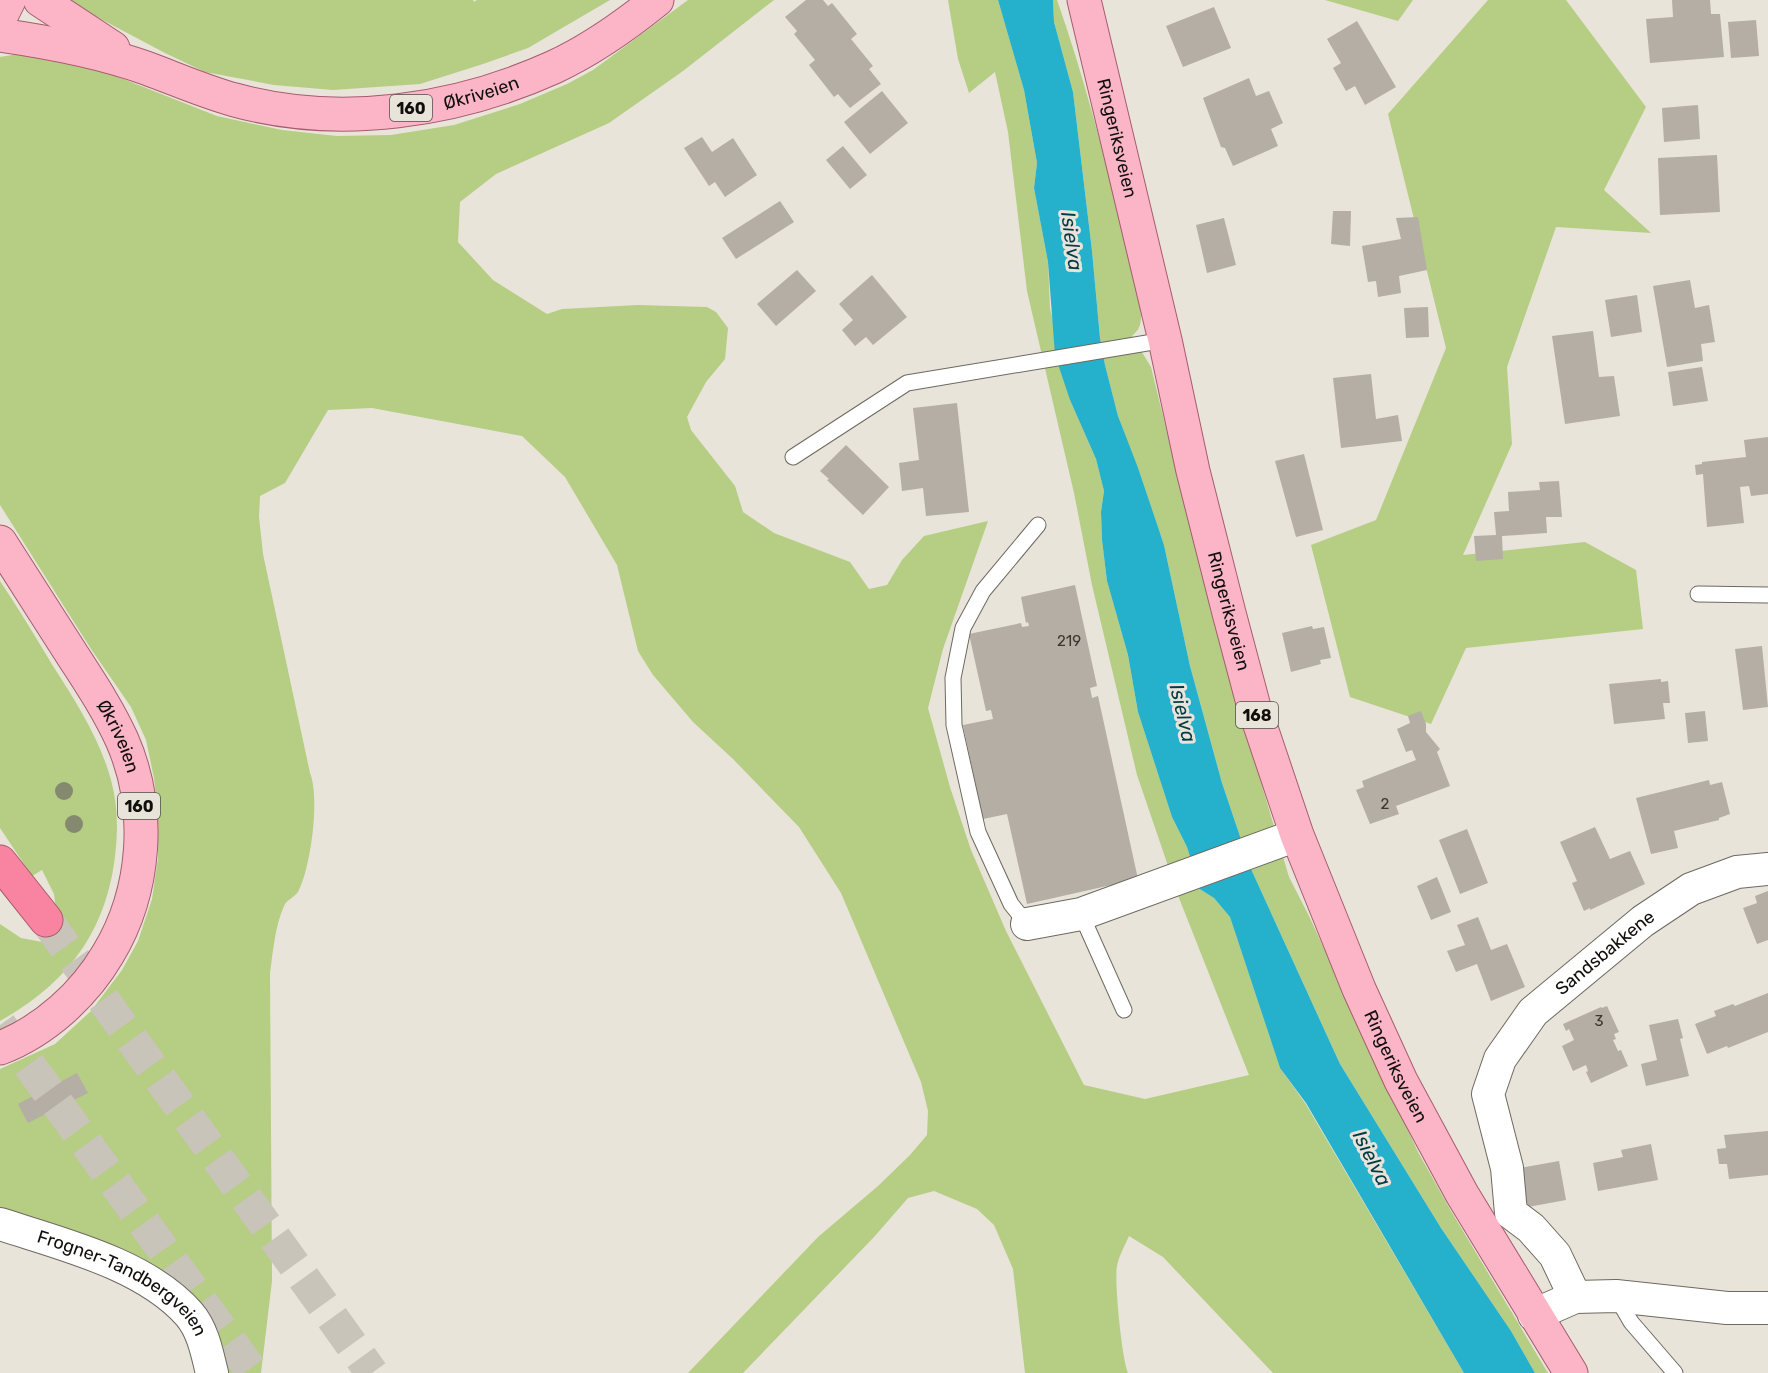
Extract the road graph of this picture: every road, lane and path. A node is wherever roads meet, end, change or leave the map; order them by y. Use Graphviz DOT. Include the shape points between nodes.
graph roads {
  1 [pos="9,0"];
  2 [pos="40,0"];
  3 [pos="657,0"];
  4 [pos="1082,2"];
  5 [pos="0,18"];
  6 [pos="0,35"];
  7 [pos="145,68"];
  8 [pos="1165,340"];
  9 [pos="793,457"];
  10 [pos="1038,525"];
  11 [pos="0,542"];
  12 [pos="1698,594"];
  13 [pos="1768,595"];
  14 [pos="1297,834"];
  15 [pos="0,862"];
  16 [pos="1768,869"];
  17 [pos="1082,914"];
  18 [pos="46,920"];
  19 [pos="1028,924"];
  20 [pos="1124,1010"];
  21 [pos="0,1048"];
  22 [pos="0,1224"];
  23 [pos="1616,1296"];
  24 [pos="1575,1298"];
  25 [pos="1768,1308"];
  26 [pos="1534,1315"];
  27 [pos="212,1373"];
  28 [pos="1571,1373"];
  29 [pos="1676,1373"];
  1 -- 5 [label="main road"];
  2 -- 7 [label="main road, Økriveien / 160"];
  3 -- 7 [label="main road, Økriveien / 160" via="603,39 556,66 464,100 408,109 365,114 282,109 238,101"];
  4 -- 8 [label="main road, Ringeriksveien / 168"];
  6 -- 7 [label="main road, Økriveien / 160" via="67,46"];
  8 -- 9 [label="lane" via="907,383"];
  8 -- 14 [label="main road, Ringeriksveien / 168" via="1193,471 1249,686"];
  10 -- 19 [label="lane" via="984,591 963,628 953,678 954,725 978,832 1011,904"];
  11 -- 21 [label="main road, Økriveien / 160" via="86,676 122,741 134,776 142,841 130,909 100,967 49,1021"];
  12 -- 13 [label="lane"];
  14 -- 17 [label="street"];
  14 -- 26 [label="main road, Ringeriksveien / 168" via="1401,1081"];
  15 -- 18 [label="highway"];
  16 -- 24 [label="street, Sandsbakkene" via="1737,872 1691,889 1643,921 1533,1012 1500,1059 1488,1094 1508,1168 1511,1213 1555,1255"];
  17 -- 19 [label="street"];
  17 -- 20 [label="lane"];
  22 -- 27 [label="street, Frogner-Tandbergveien" via="106,1259 154,1284 189,1314 205,1342"];
  23 -- 24 [label="street"];
  23 -- 25 [label="street" via="1727,1308"];
  23 -- 29 [label="lane" via="1631,1322"];
  24 -- 26 [label="street"];
  26 -- 28 [label="main road, Ringeriksveien / 168"];
}
